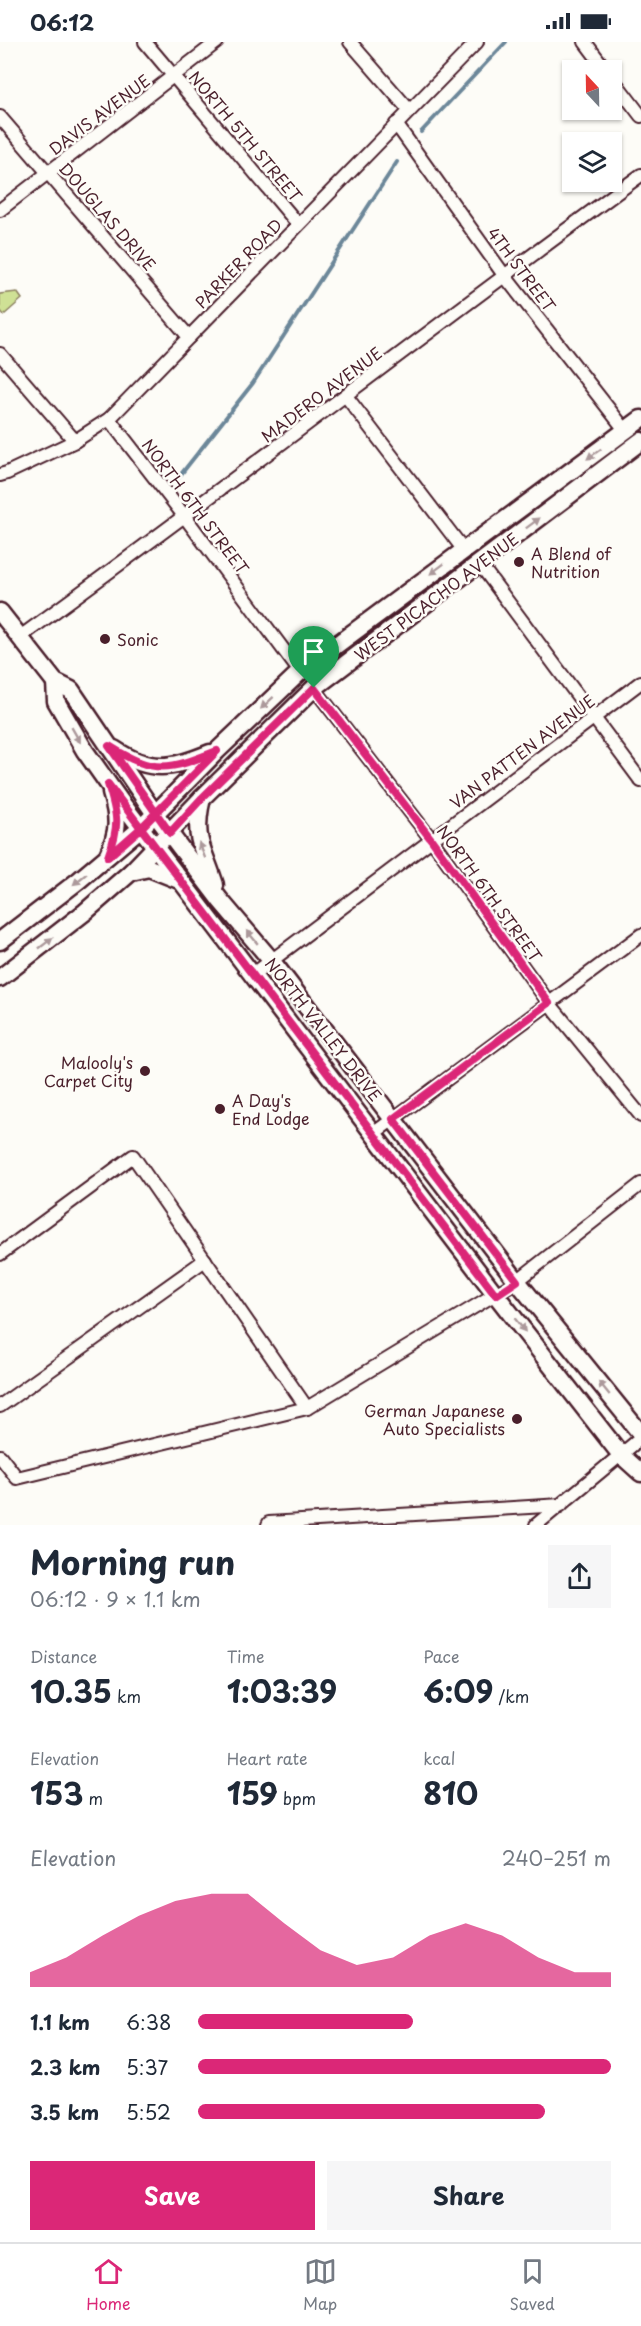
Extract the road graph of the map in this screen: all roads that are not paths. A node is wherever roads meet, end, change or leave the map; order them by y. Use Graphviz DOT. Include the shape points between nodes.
graph roads {
  1 [pos="145,42"];
  2 [pos="217,42"];
  3 [pos="350,42"];
  4 [pos="477,42"];
  5 [pos="585,42"];
  6 [pos="598,60"];
  7 [pos="175,76"];
  8 [pos="622,91"];
  9 [pos="409,110"];
  10 [pos="641,116"];
  11 [pos="0,117"];
  12 [pos="396,124"];
  13 [pos="49,173"];
  14 [pos="641,176"];
  15 [pos="0,210"];
  16 [pos="298,224"];
  17 [pos="504,275"];
  18 [pos="189,337"];
  19 [pos="0,354"];
  20 [pos="346,396"];
  21 [pos="109,419"];
  22 [pos="641,419"];
  23 [pos="626,431"];
  24 [pos="75,441"];
  25 [pos="640,443"];
  26 [pos="0,475"];
  27 [pos="185,517"];
  28 [pos="463,549"];
  29 [pos="479,563"];
  30 [pos="0,612"];
  31 [pos="20,637"];
  32 [pos="300,672"];
  33 [pos="55,682"];
  34 [pos="641,682"];
  35 [pos="314,688"];
  36 [pos="593,718"];
  37 [pos="109,746"];
  38 [pos="217,751"];
  39 [pos="641,781"];
  40 [pos="108,784"];
  41 [pos="202,798"];
  42 [pos="155,814"];
  43 [pos="141,828"];
  44 [pos="170,833"];
  45 [pos="431,839"];
  46 [pos="156,847"];
  47 [pos="108,857"];
  48 [pos="131,872"];
  49 [pos="180,880"];
  50 [pos="220,900"];
  51 [pos="641,935"];
  52 [pos="0,941"];
  53 [pos="271,960"];
  54 [pos="251,976"];
  55 [pos="0,978"];
  56 [pos="549,1003"];
  57 [pos="641,1116"];
  58 [pos="393,1119"];
  59 [pos="373,1134"];
  60 [pos="641,1184"];
  61 [pos="0,1254"];
  62 [pos="205,1260"];
  63 [pos="517,1281"];
  64 [pos="496,1295"];
  65 [pos="0,1406"];
  66 [pos="307,1408"];
  67 [pos="641,1436"];
  68 [pos="621,1455"];
  69 [pos="0,1456"];
  70 [pos="641,1473"];
  71 [pos="561,1505"];
  72 [pos="268,1525"];
  73 [pos="536,1525"];
  1 -- 7 [label="street, NORTH 5TH STREET"];
  2 -- 7 [label="street, DAVIS AVENUE"];
  3 -- 9 [label="street"];
  4 -- 9 [label="street, PARKER ROAD"];
  5 -- 6 [label="street"];
  7 -- 13 [label="street, DAVIS AVENUE"];
  7 -- 16 [label="street, NORTH 5TH STREET"];
  8 -- 10 [label="street"];
  9 -- 12 [label="street, PARKER ROAD"];
  11 -- 13 [label="street, DOUGLAS DRIVE"];
  12 -- 16 [label="street, PARKER ROAD"];
  12 -- 17 [label="street, 4TH STREET"];
  13 -- 15 [label="street, DAVIS AVENUE"];
  13 -- 18 [label="street, DOUGLAS DRIVE"];
  14 -- 17 [label="street, MADERO AVENUE"];
  16 -- 18 [label="street, PARKER ROAD"];
  17 -- 20 [label="street, MADERO AVENUE"];
  17 -- 23 [label="street, 4TH STREET"];
  18 -- 21 [label="street, PARKER ROAD"];
  19 -- 24 [label="street"];
  20 -- 27 [label="street, MADERO AVENUE"];
  20 -- 28 [label="street"];
  21 -- 24 [label="street, PARKER ROAD"];
  21 -- 27 [label="street, NORTH 6TH STREET"];
  22 -- 23 [label="main road, WEST PICACHO AVENUE"];
  23 -- 28 [label="main road, WEST PICACHO AVENUE, one-way"];
  24 -- 26 [label="street, PARKER ROAD"];
  29 -- 25 [label="main road, WEST PICACHO AVENUE, one-way"];
  27 -- 31 [label="street, MADERO AVENUE"];
  27 -- 32 [label="street, NORTH 6TH STREET"];
  28 -- 32 [label="main road, WEST PICACHO AVENUE, one-way"];
  29 -- 35 [label="main road, WEST PICACHO AVENUE"];
  29 -- 36 [label="street"];
  30 -- 31 [label="main road, NORTH VALLEY DRIVE"];
  31 -- 33 [label="main road, NORTH VALLEY DRIVE"];
  32 -- 38 [label="main road, WEST PICACHO AVENUE, one-way"];
  33 -- 37 [label="main road, NORTH VALLEY DRIVE" via="71,690"];
  33 -- 40 [label="main road, NORTH VALLEY DRIVE, one-way" via="56,701"];
  34 -- 36 [label="street, VAN PATTEN AVENUE"];
  35 -- 41 [label="main road, WEST PICACHO AVENUE"];
  35 -- 45 [label="street, NORTH 6TH STREET"];
  36 -- 39 [label="street"];
  36 -- 45 [label="street, VAN PATTEN AVENUE"];
  37 -- 38 [label="main road" via="129,759 155,767 181,765"];
  37 -- 42 [label="main road, NORTH VALLEY DRIVE"];
  38 -- 42 [label="main road, WEST PICACHO AVENUE"];
  40 -- 43 [label="main road, NORTH VALLEY DRIVE"];
  40 -- 47 [label="main road" via="118,831"];
  41 -- 44 [label="main road, WEST PICACHO AVENUE"];
  50 -- 41 [label="main road, one-way" via="198,838"];
  42 -- 43 [label="main road, WEST PICACHO AVENUE"];
  42 -- 44 [label="main road, NORTH VALLEY DRIVE"];
  43 -- 46 [label="main road, NORTH VALLEY DRIVE"];
  43 -- 47 [label="main road, WEST PICACHO AVENUE"];
  44 -- 46 [label="main road, WEST PICACHO AVENUE"];
  44 -- 50 [label="main road, NORTH VALLEY DRIVE"];
  45 -- 53 [label="street, VAN PATTEN AVENUE"];
  45 -- 56 [label="street, NORTH 6TH STREET"];
  46 -- 48 [label="main road, WEST PICACHO AVENUE"];
  46 -- 49 [label="main road, NORTH VALLEY DRIVE"];
  47 -- 52 [label="main road, WEST PICACHO AVENUE, one-way"];
  48 -- 49 [label="main road" via="149,868"];
  55 -- 48 [label="main road, WEST PICACHO AVENUE, one-way"];
  49 -- 54 [label="main road, NORTH VALLEY DRIVE"];
  53 -- 50 [label="main road, NORTH VALLEY DRIVE, one-way"];
  51 -- 56 [label="street"];
  53 -- 54 [label="street, VAN PATTEN AVENUE"];
  53 -- 58 [label="main road, NORTH VALLEY DRIVE"];
  54 -- 59 [label="main road, NORTH VALLEY DRIVE"];
  56 -- 57 [label="street, NORTH 6TH STREET"];
  56 -- 58 [label="street"];
  58 -- 59 [label="street"];
  58 -- 63 [label="main road, NORTH VALLEY DRIVE"];
  59 -- 64 [label="main road, NORTH VALLEY DRIVE"];
  60 -- 63 [label="street"];
  61 -- 62 [label="street" via="133,1156"];
  62 -- 65 [label="street"];
  62 -- 66 [label="street"];
  63 -- 64 [label="street"];
  67 -- 63 [label="main road, NORTH VALLEY DRIVE, one-way"];
  64 -- 66 [label="street"];
  64 -- 68 [label="main road, NORTH VALLEY DRIVE, one-way"];
  66 -- 69 [label="street" via="17,1478"];
  67 -- 68 [label="street"];
  68 -- 70 [label="main road, NORTH VALLEY DRIVE"];
  68 -- 71 [label="street"];
  71 -- 72 [label="street"];
  71 -- 73 [label="street"];
}
